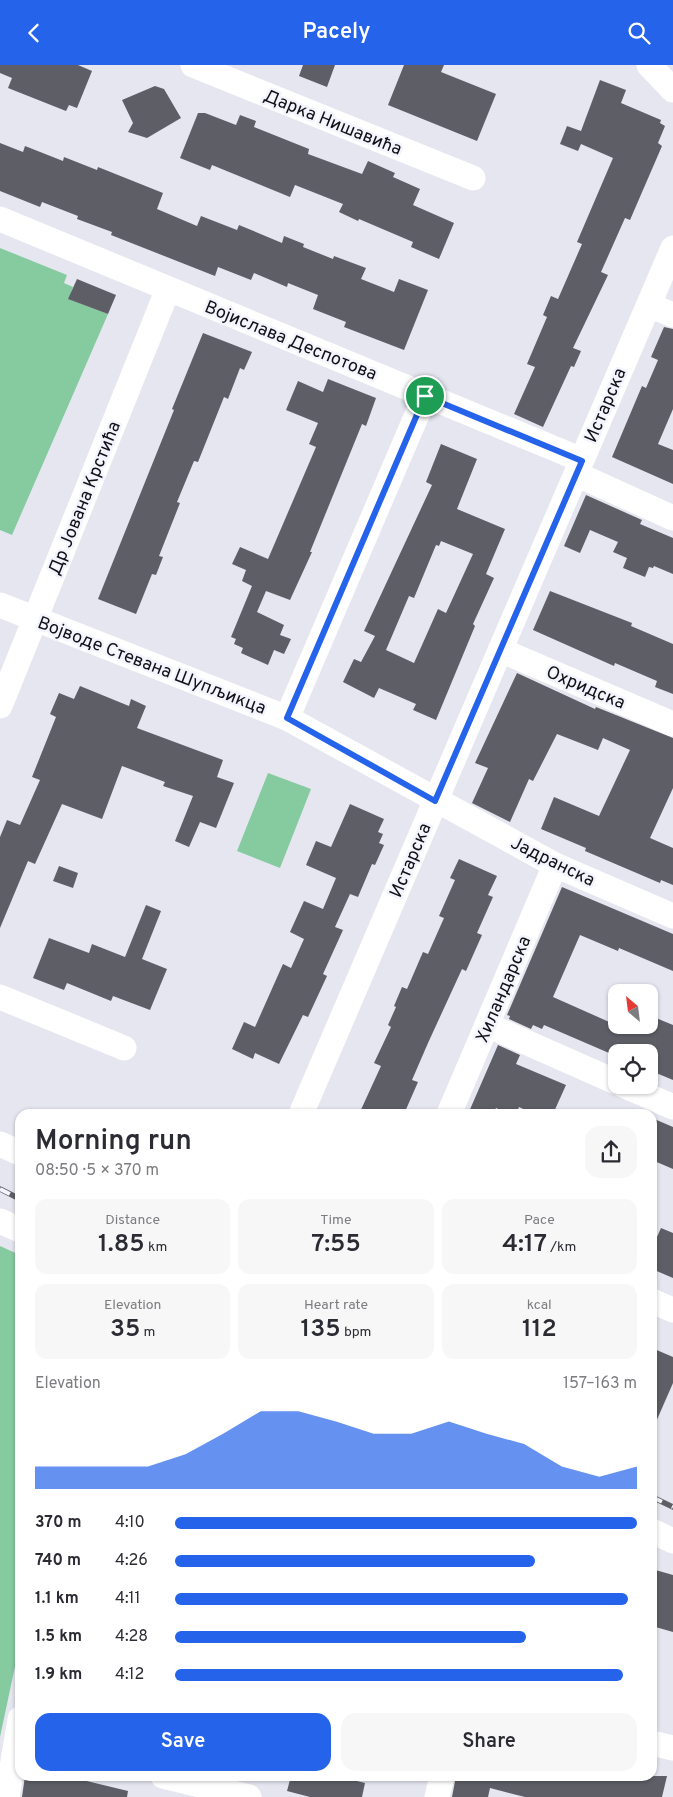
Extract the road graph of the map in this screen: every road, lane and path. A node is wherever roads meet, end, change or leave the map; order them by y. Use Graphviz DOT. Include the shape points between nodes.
graph roads {
  1 [pos="193,65"];
  2 [pos="648,65"];
  3 [pos="673,90"];
  4 [pos="473,178"];
  5 [pos="0,219"];
  6 [pos="673,248"];
  7 [pos="168,289"];
  8 [pos="648,305"];
  9 [pos="673,315"];
  10 [pos="425,396"];
  11 [pos="579,467"];
  12 [pos="673,518"];
  13 [pos="0,605"];
  14 [pos="35,619"];
  15 [pos="500,650"];
  16 [pos="0,706"];
  17 [pos="287,718"];
  18 [pos="673,724"];
  19 [pos="435,801"];
  20 [pos="556,865"];
  21 [pos="673,916"];
  22 [pos="0,997"];
  23 [pos="488,1025"];
  24 [pos="124,1048"];
  25 [pos="608,1078"];
  26 [pos="643,1094"];
  27 [pos="673,1107"];
  28 [pos="303,1109"];
  29 [pos="451,1109"];
  30 [pos="0,1144"];
  31 [pos="15,1151"];
  32 [pos="0,1221"];
  33 [pos="15,1228"];
  34 [pos="657,1303"];
  35 [pos="673,1310"];
  36 [pos="657,1533"];
  37 [pos="673,1541"];
  38 [pos="657,1744"];
  39 [pos="673,1748"];
  40 [pos="15,1751"];
  41 [pos="204,1781"];
  42 [pos="441,1781"];
  43 [pos="220,1783"];
  44 [pos="6,1797"];
  45 [pos="249,1797"];
  46 [pos="437,1797"];
  1 -- 4 [label="street, Дарка Нишавића"];
  2 -- 3 [label="street"];
  5 -- 7 [label="street, Војислава Деспотова"];
  6 -- 8 [label="street, Истарска"];
  7 -- 10 [label="street, Војислава Деспотова"];
  7 -- 14 [label="street, Др Јована Крстића"];
  8 -- 9 [label="street"];
  8 -- 11 [label="street, Истарска"];
  10 -- 11 [label="street, Војислава Деспотова"];
  10 -- 17 [label="street"];
  11 -- 12 [label="street, Војислава Деспотова"];
  11 -- 15 [label="street, Истарска"];
  13 -- 14 [label="street, Војводе Стевана Шупљикца"];
  14 -- 16 [label="street, Др Јована Крстића"];
  14 -- 17 [label="street, Војводе Стевана Шупљикца"];
  15 -- 18 [label="street, Охридска"];
  15 -- 19 [label="street, Истарска"];
  17 -- 19 [label="street, Војводе Стевана Шупљикца"];
  19 -- 20 [label="street, Јадранска"];
  19 -- 28 [label="street, Истарска"];
  20 -- 21 [label="street, Јадранска"];
  20 -- 23 [label="street, Хиландарска"];
  22 -- 24 [label="street"];
  23 -- 25 [label="street"];
  23 -- 29 [label="street, Хиландарска"];
  26 -- 27 [label="street"];
  30 -- 31 [label="street"];
  32 -- 33 [label="street"];
  34 -- 35 [label="street"];
  36 -- 37 [label="street"];
  38 -- 39 [label="street"];
  40 -- 44 [label="street"];
  41 -- 43 [label="street"];
  42 -- 46 [label="street"];
  43 -- 45 [label="street"];
}
